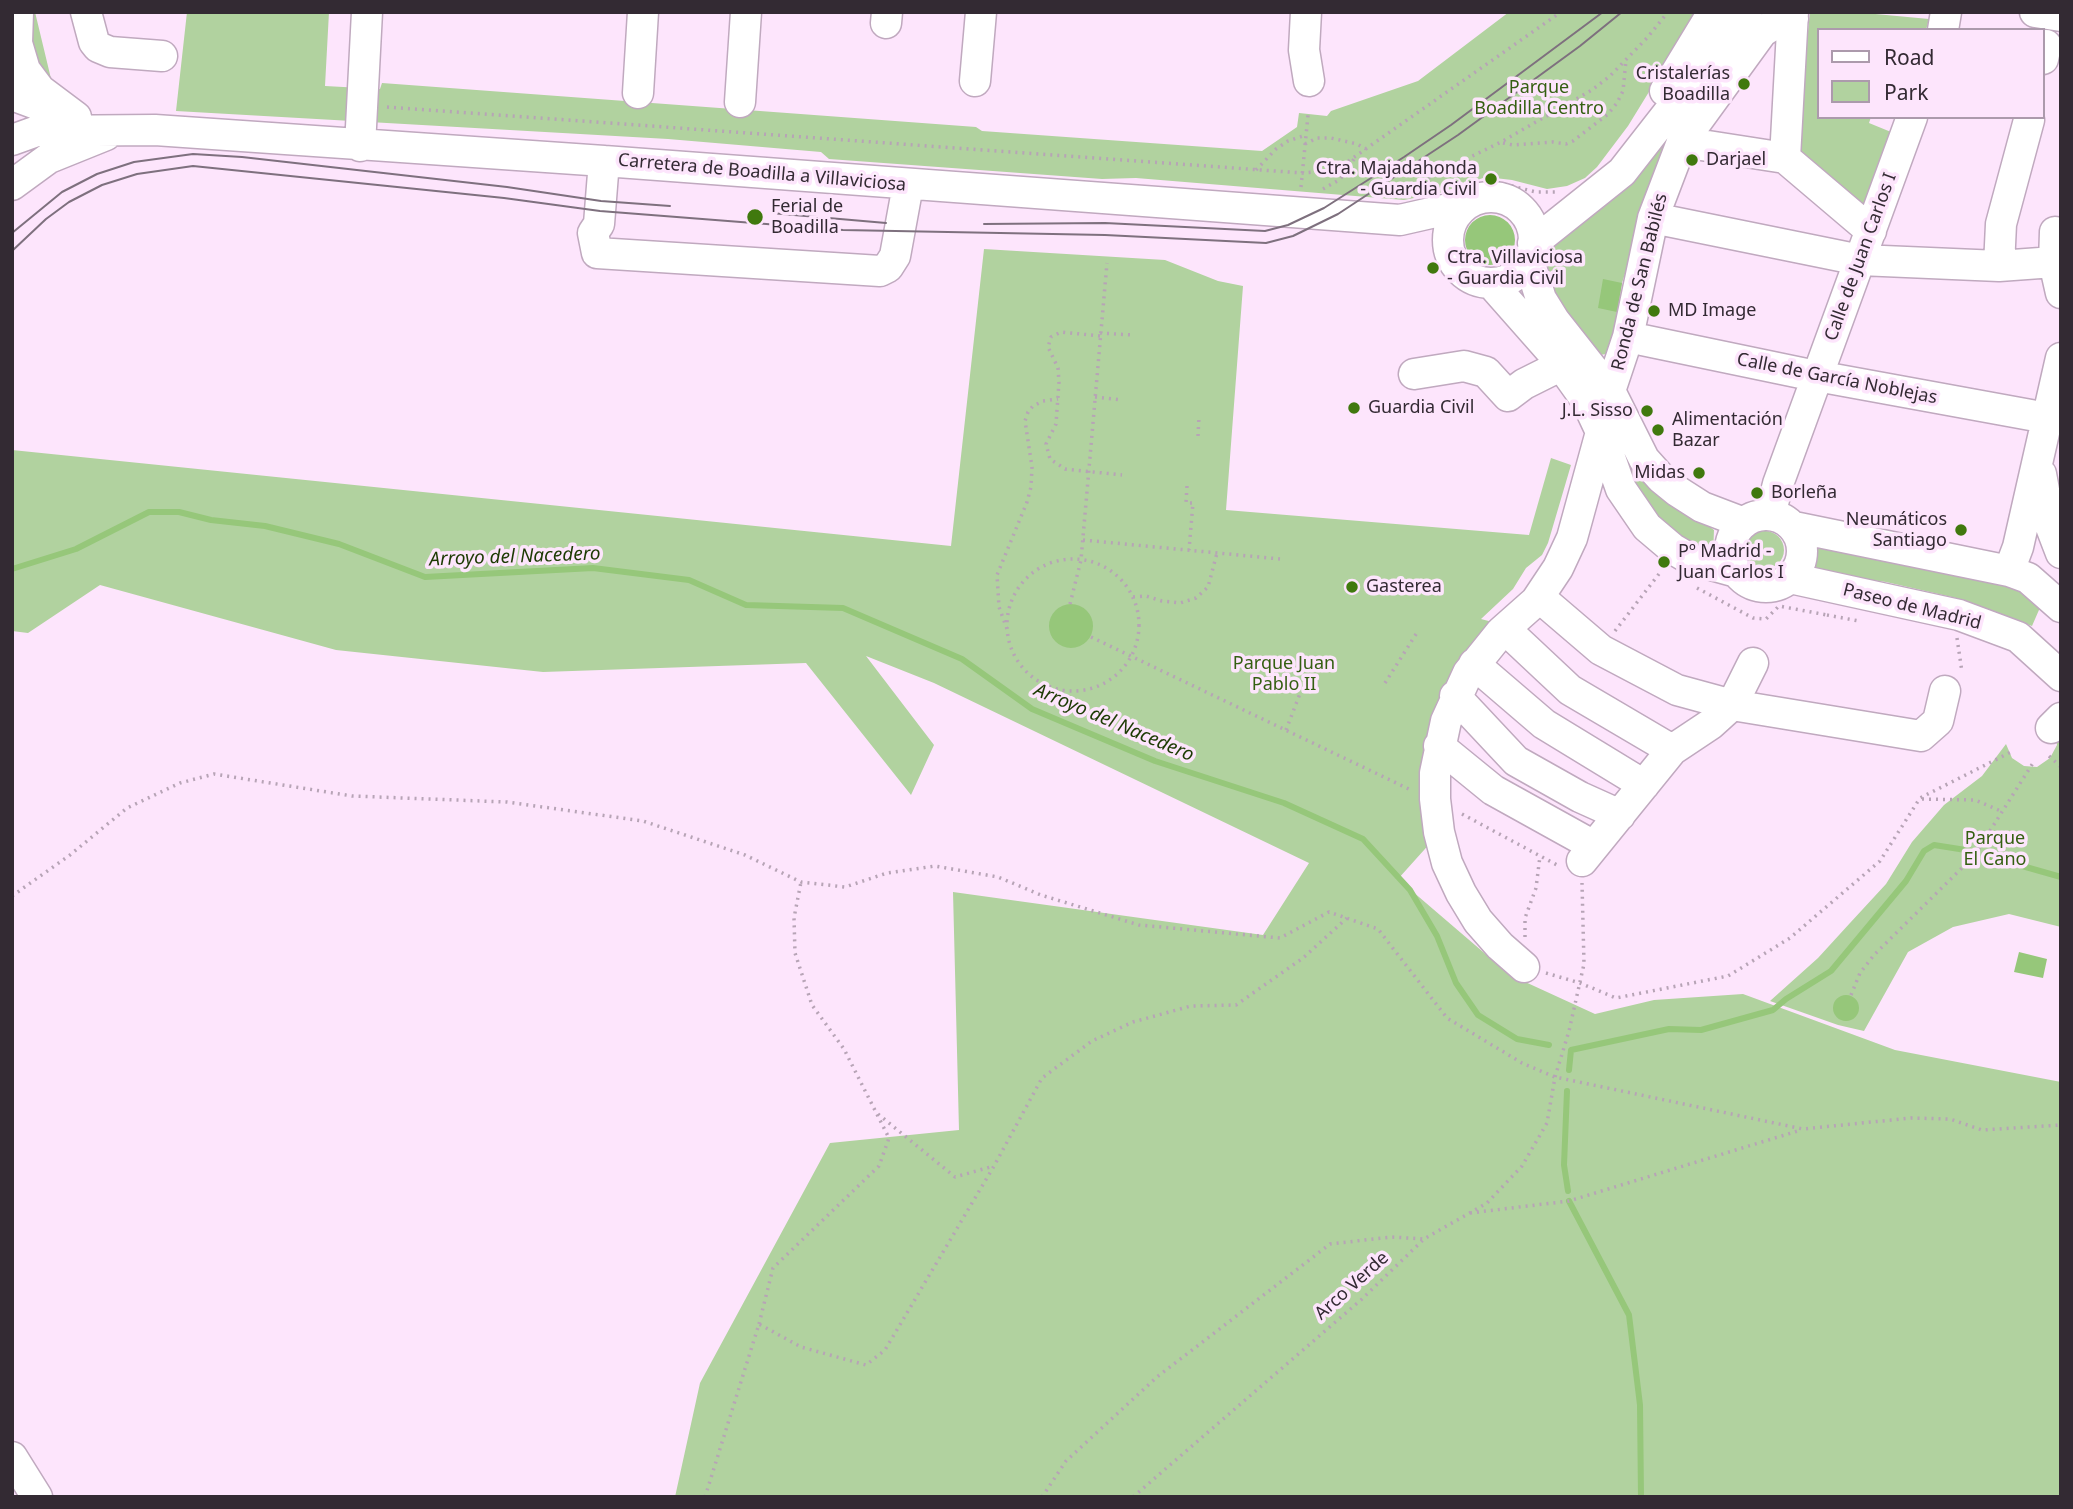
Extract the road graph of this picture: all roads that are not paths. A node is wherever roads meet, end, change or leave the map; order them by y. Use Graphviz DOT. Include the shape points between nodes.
graph roads {
  1 [pos="18,12"];
  2 [pos="86,12"];
  3 [pos="368,12"];
  4 [pos="643,12"];
  5 [pos="746,12"];
  6 [pos="981,12"];
  7 [pos="1306,12"];
  8 [pos="1713,12"];
  9 [pos="1747,12"];
  10 [pos="1793,16"];
  11 [pos="162,56"];
  12 [pos="975,81"];
  13 [pos="1309,81"];
  14 [pos="638,93"];
  15 [pos="12,95"];
  16 [pos="740,102"];
  17 [pos="76,117"];
  18 [pos="1911,119"];
  19 [pos="2028,120"];
  20 [pos="123,129"];
  21 [pos="12,140"];
  22 [pos="1682,142"];
  23 [pos="360,146"];
  24 [pos="1785,158"];
  25 [pos="604,161"];
  26 [pos="1622,172"];
  27 [pos="12,185"];
  28 [pos="908,185"];
  29 [pos="1471,194"];
  30 [pos="1575,197"];
  31 [pos="1399,206"];
  32 [pos="1521,210"];
  33 [pos="1653,218"];
  34 [pos="1871,231"];
  35 [pos="2061,233"];
  36 [pos="1531,252"];
  37 [pos="1450,255"];
  38 [pos="1860,260"];
  39 [pos="2053,262"];
  40 [pos="1999,266"];
  41 [pos="1491,283"];
  42 [pos="2061,293"];
  43 [pos="1628,337"];
  44 [pos="2061,358"];
  45 [pos="1562,365"];
  46 [pos="1414,374"];
  47 [pos="1818,376"];
  48 [pos="1610,391"];
  49 [pos="2047,418"];
  50 [pos="1601,432"];
  51 [pos="2039,452"];
  52 [pos="1621,489"];
  53 [pos="1580,506"];
  54 [pos="1769,522"];
  55 [pos="2061,553"];
  56 [pos="2009,571"];
  57 [pos="1737,572"];
  58 [pos="1790,578"];
  59 [pos="1539,597"];
  60 [pos="2060,606"];
  61 [pos="1505,629"];
  62 [pos="2018,637"];
  63 [pos="1753,663"];
  64 [pos="1474,664"];
  65 [pos="2061,676"];
  66 [pos="1945,691"];
  67 [pos="1455,696"];
  68 [pos="1732,705"];
  69 [pos="1439,746"];
  70 [pos="1672,750"];
  71 [pos="1644,785"];
  72 [pos="1620,815"];
  73 [pos="1521,964"];
  74 [pos="12,1457"];
  75 [pos="37,1497"];
  1 -- 17 [label="street" via="17,43 25,70 40,90"];
  2 -- 11 [label="street" via="98,47"];
  3 -- 23 [label="street"];
  4 -- 14 [label="street"];
  5 -- 16 [label="street"];
  6 -- 12 [label="street"];
  7 -- 13 [label="street" via="1304,50"];
  8 -- 26 [label="street"];
  9 -- 26 [label="street"];
  10 -- 22 [label="street, Ronda de San Babilés" via="1762,32"];
  10 -- 24 [label="street"];
  15 -- 17 [label="street, Carretera de Boadilla a Villaviciosa"];
  17 -- 20 [label="street, Carretera de Boadilla a Villaviciosa"];
  18 -- 34 [label="street, Calle de Juan Carlos I"];
  19 -- 40 [label="street" via="2001,223"];
  20 -- 21 [label="street, Carretera de Boadilla a Villaviciosa" via="37,131"];
  20 -- 23 [label="street, Carretera de Boadilla a Villaviciosa"];
  20 -- 27 [label="street" via="49,158"];
  22 -- 24 [label="street"];
  22 -- 33 [label="street, Ronda de San Babilés"];
  23 -- 25 [label="street, Carretera de Boadilla a Villaviciosa"];
  24 -- 34 [label="street"];
  25 -- 28 [label="street, Carretera de Boadilla a Villaviciosa"];
  25 -- 28 [label="street" via="599,224 593,233 597,253 880,271 895,256"];
  26 -- 30 [label="street"];
  28 -- 31 [label="street, Carretera de Boadilla a Villaviciosa"];
  29 -- 31 [label="street, Carretera de Boadilla a Villaviciosa"];
  29 -- 32 [label="street" via="1512,203"];
  29 -- 37 [label="street" via="1449,229"];
  30 -- 32 [label="street"];
  30 -- 36 [label="street"];
  31 -- 37 [label="street"];
  32 -- 36 [label="street" via="1533,231"];
  33 -- 38 [label="street"];
  33 -- 43 [label="street, Ronda de San Babilés"];
  34 -- 38 [label="street, Calle de Juan Carlos I"];
  35 -- 39 [label="street" via="2054,232"];
  36 -- 41 [label="street" via="1519,273"];
  36 -- 48 [label="street" via="1541,299"];
  37 -- 41 [label="street" via="1465,275"];
  38 -- 40 [label="street"];
  38 -- 47 [label="street, Calle de Juan Carlos I"];
  39 -- 40 [label="street"];
  39 -- 42 [label="street"];
  41 -- 45 [label="street"];
  43 -- 47 [label="street, Calle de García Noblejas"];
  43 -- 48 [label="street, Ronda de San Babilés"];
  44 -- 49 [label="street"];
  45 -- 46 [label="street" via="1508,396 1486,372 1464,366"];
  45 -- 50 [label="street"];
  47 -- 49 [label="street, Calle de García Noblejas"];
  47 -- 54 [label="street, Calle de Juan Carlos I" via="1778,484"];
  48 -- 54 [label="street" via="1644,459 1661,478 1702,507"];
  49 -- 51 [label="street"];
  50 -- 52 [label="street"];
  50 -- 53 [label="street"];
  51 -- 55 [label="street" via="2041,483"];
  51 -- 56 [label="street"];
  52 -- 53 [label="street" via="1599,491"];
  52 -- 57 [label="street" via="1647,527 1673,549 1690,559"];
  53 -- 59 [label="street" via="1558,568"];
  54 -- 56 [label="street"];
  54 -- 57 [label="street" via="1735,533 1731,559"];
  54 -- 58 [label="street" via="1800,540 1799,567"];
  56 -- 60 [label="street" via="2028,578"];
  57 -- 58 [label="street" via="1758,586 1769,587"];
  58 -- 62 [label="street, Paseo de Madrid" via="1828,600 1959,615"];
  59 -- 61 [label="street"];
  59 -- 68 [label="street" via="1601,650 1677,690"];
  60 -- 62 [label="street" via="2037,632"];
  61 -- 64 [label="street"];
  61 -- 70 [label="street" via="1570,690"];
  62 -- 65 [label="street, Paseo de Madrid"];
  63 -- 68 [label="street"];
  64 -- 67 [label="street"];
  64 -- 71 [label="street" via="1544,724"];
  66 -- 68 [label="street" via="1938,722 1921,736"];
  67 -- 69 [label="street"];
  67 -- 72 [label="street" via="1516,761"];
  68 -- 70 [label="street"];
  69 -- 72 [label="street" via="1579,858"];
  69 -- 73 [label="street" via="1435,799 1447,863 1478,921"];
  70 -- 71 [label="street"];
  71 -- 72 [label="street"];
  74 -- 75 [label="street"];
}
